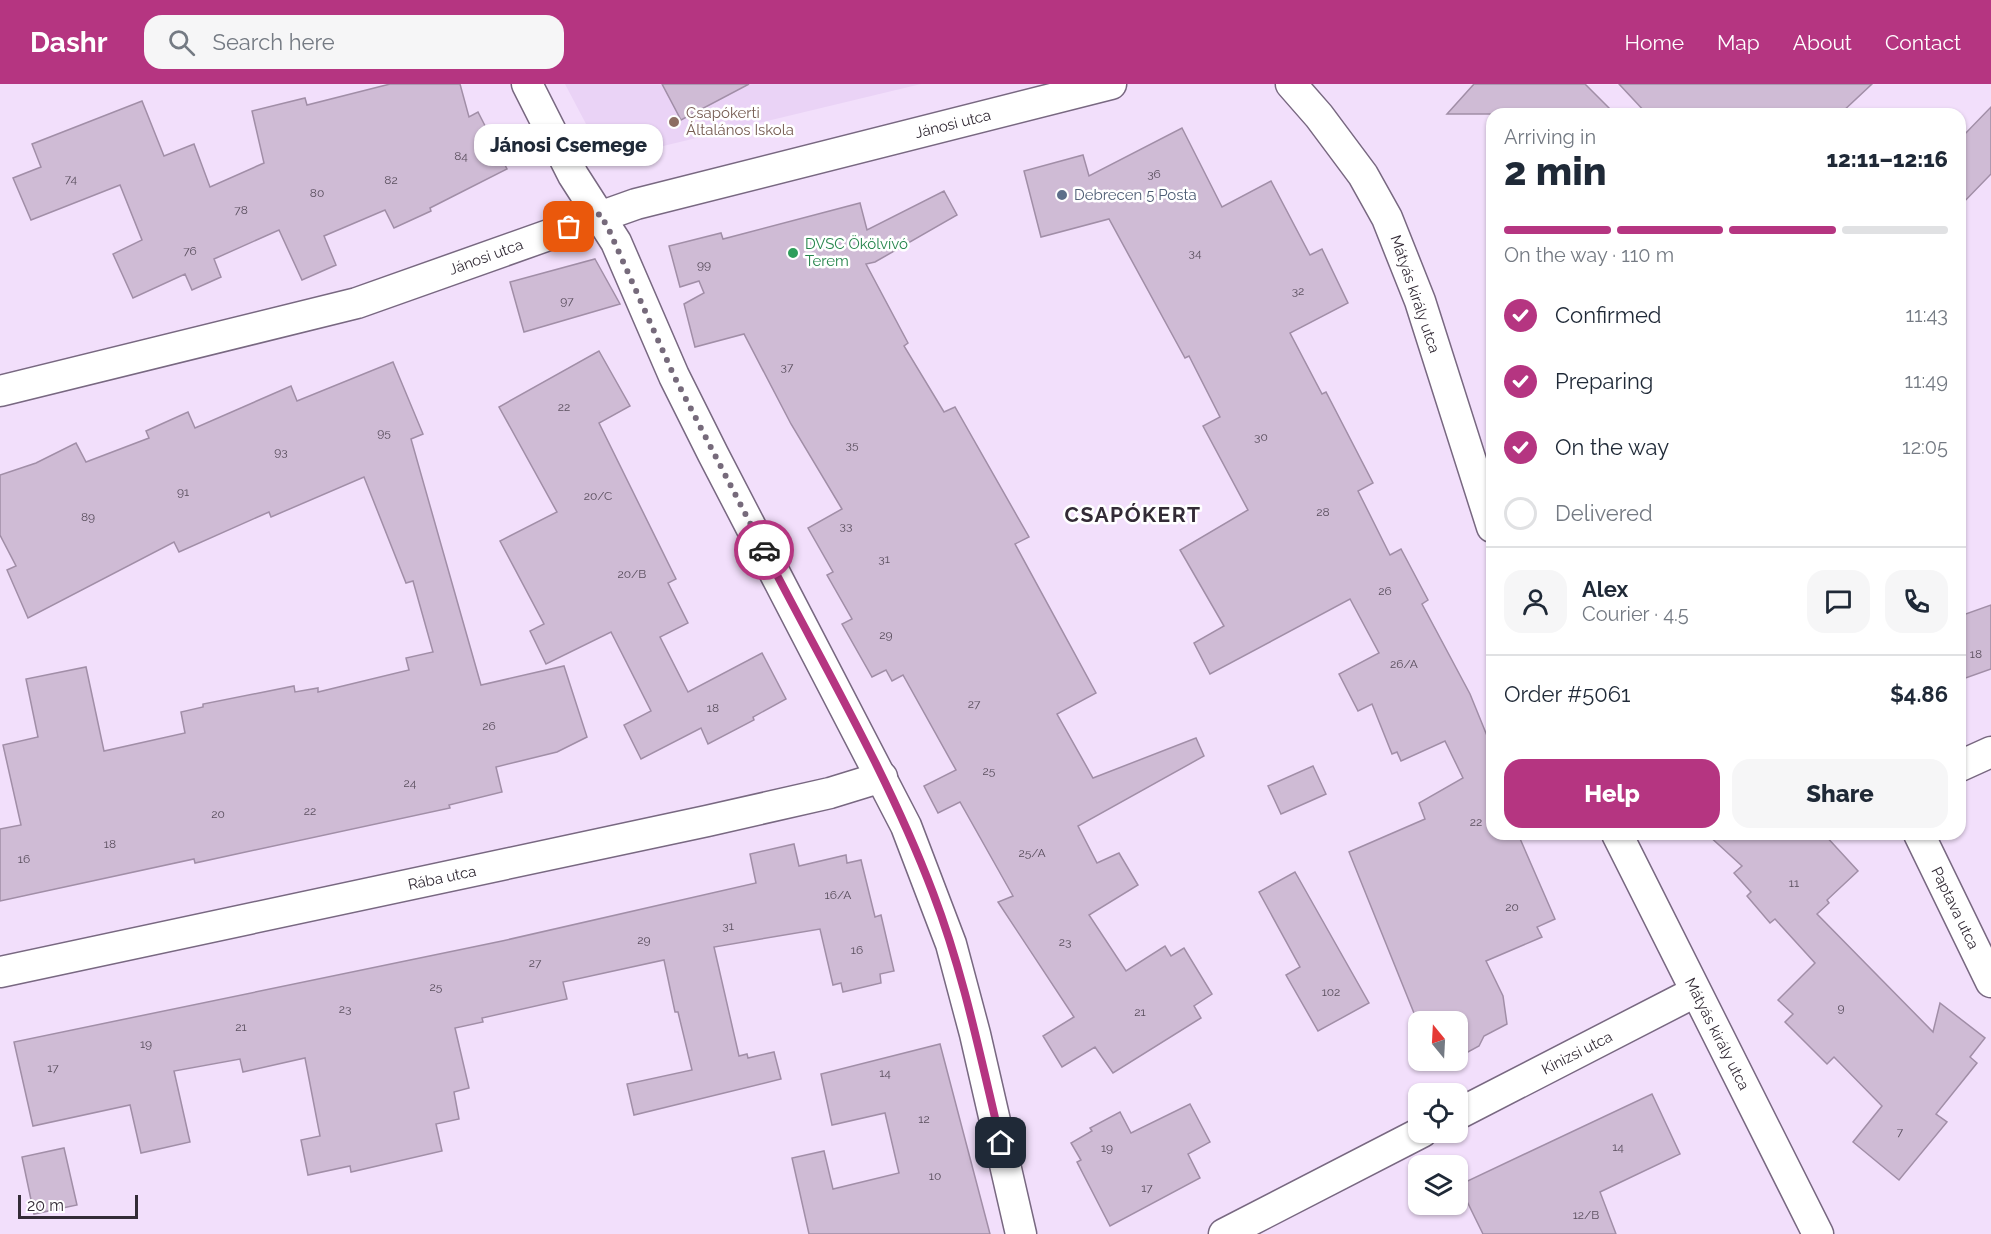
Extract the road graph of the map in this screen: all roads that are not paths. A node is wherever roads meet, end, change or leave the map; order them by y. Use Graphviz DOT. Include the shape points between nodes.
graph roads {
  1 [pos="527,84"];
  2 [pos="1111,84"];
  3 [pos="1291,84"];
  4 [pos="600,214"];
  5 [pos="0,391"];
  6 [pos="1486,508"];
  7 [pos="1991,752"];
  8 [pos="1966,763"];
  9 [pos="882,777"];
  10 [pos="1620,840"];
  11 [pos="1921,840"];
  12 [pos="0,972"];
  13 [pos="1991,982"];
  14 [pos="1695,992"];
  15 [pos="1468,1109"];
  16 [pos="1408,1139"];
  17 [pos="1021,1234"];
  18 [pos="1224,1234"];
  19 [pos="1818,1234"];
  1 -- 4 [label="street" via="573,175"];
  2 -- 4 [label="street, Jánosi utca"];
  3 -- 6 [label="street, Mátyás király utca" via="1346,151 1388,218 1420,301"];
  4 -- 5 [label="street, Jánosi utca" via="357,303"];
  4 -- 9 [label="street" via="713,454"];
  7 -- 8 [label="street"];
  9 -- 12 [label="street, Rába utca" via="707,821"];
  9 -- 17 [label="street" via="906,826 951,944"];
  10 -- 14 [label="street, Mátyás király utca"];
  11 -- 13 [label="street, Paptava utca"];
  14 -- 15 [label="street, Kinizsi utca"];
  14 -- 19 [label="street, Mátyás király utca"];
  16 -- 18 [label="street"];
}
